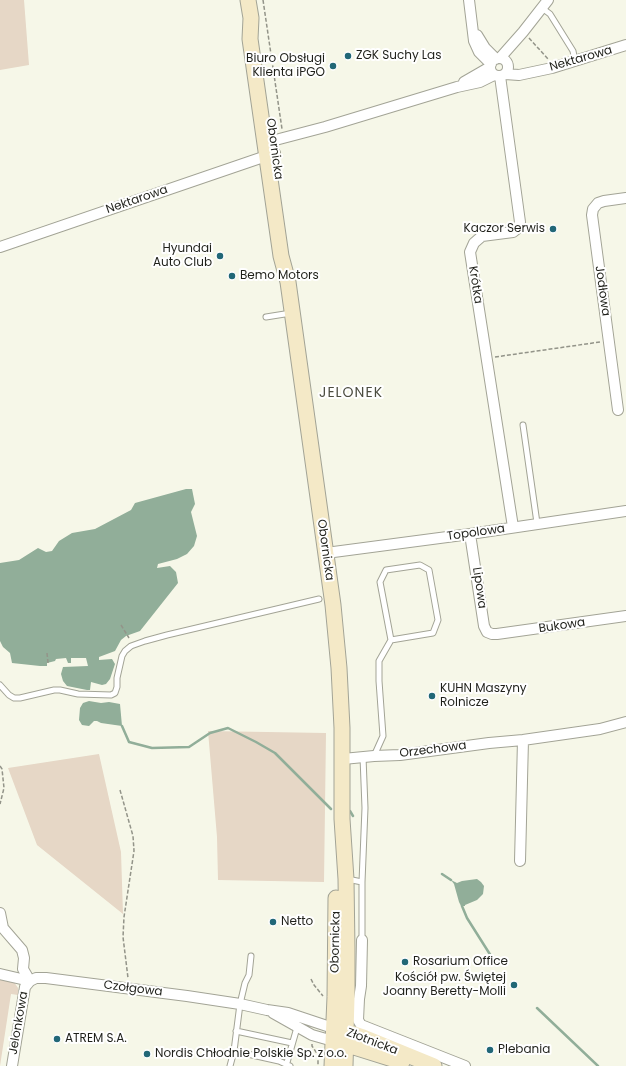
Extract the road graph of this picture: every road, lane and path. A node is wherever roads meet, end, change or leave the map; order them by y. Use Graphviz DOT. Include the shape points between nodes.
graph roads {
  1 [pos="248,0"];
  2 [pos="263,0"];
  3 [pos="469,0"];
  4 [pos="545,4"];
  5 [pos="525,34"];
  6 [pos="626,45"];
  7 [pos="549,60"];
  8 [pos="576,61"];
  9 [pos="499,67"];
  10 [pos="282,129"];
  11 [pos="270,148"];
  12 [pos="626,198"];
  13 [pos="0,247"];
  14 [pos="292,313"];
  15 [pos="266,317"];
  16 [pos="609,340"];
  17 [pos="495,357"];
  18 [pos="618,410"];
  19 [pos="523,425"];
  20 [pos="626,511"];
  21 [pos="537,523"];
  22 [pos="513,527"];
  23 [pos="470,534"];
  24 [pos="326,553"];
  25 [pos="319,599"];
  26 [pos="626,616"];
  27 [pos="121,625"];
  28 [pos="497,634"];
  29 [pos="129,638"];
  30 [pos="391,640"];
  31 [pos="47,653"];
  32 [pos="48,663"];
  33 [pos="0,685"];
  34 [pos="626,722"];
  35 [pos="522,740"];
  36 [pos="374,756"];
  37 [pos="363,757"];
  38 [pos="343,759"];
  39 [pos="0,766"];
  40 [pos="120,790"];
  41 [pos="0,804"];
  42 [pos="342,819"];
  43 [pos="520,860"];
  44 [pos="346,878"];
  45 [pos="362,882"];
  46 [pos="0,913"];
  47 [pos="362,940"];
  48 [pos="251,956"];
  49 [pos="0,974"];
  50 [pos="311,979"];
  51 [pos="30,981"];
  52 [pos="130,988"];
  53 [pos="331,997"];
  54 [pos="240,1004"];
  55 [pos="268,1010"];
  56 [pos="313,1020"];
  57 [pos="298,1028"];
  58 [pos="236,1031"];
  59 [pos="341,1032"];
  60 [pos="312,1041"];
  61 [pos="292,1043"];
  62 [pos="234,1051"];
  63 [pos="372,1054"];
  64 [pos="288,1065"];
  65 [pos="459,1065"];
  66 [pos="12,1066"];
  67 [pos="230,1066"];
  68 [pos="318,1066"];
  69 [pos="332,1066"];
  70 [pos="345,1066"];
  71 [pos="350,1066"];
  72 [pos="413,1066"];
  73 [pos="434,1066"];
  1 -- 11 [label="main road, Obornicka" via="251,18 250,39"];
  2 -- 10 [label="path"];
  3 -- 9 [label="street" via="474,41 479,52"];
  4 -- 5 [label="street"];
  4 -- 8 [label="lane" via="573,51"];
  5 -- 7 [label="path"];
  5 -- 9 [label="street"];
  6 -- 8 [label="street, Nektarowa"];
  8 -- 9 [label="street, Nektarowa" via="536,71"];
  9 -- 11 [label="street, Nektarowa" via="480,82 457,86 325,127"];
  9 -- 22 [label="street, Krótka" via="520,222 513,232 482,236 474,243 470,252"];
  11 -- 13 [label="street, Nektarowa"];
  11 -- 14 [label="main road, Obornicka" via="281,256"];
  12 -- 16 [label="street, Jodłowa" via="604,201 593,209 592,215"];
  14 -- 15 [label="lane"];
  14 -- 24 [label="main road, Obornicka"];
  16 -- 17 [label="path"];
  16 -- 18 [label="street, Jodłowa"];
  19 -- 21 [label="lane"];
  20 -- 21 [label="street, Topolowa"];
  21 -- 22 [label="street, Topolowa"];
  22 -- 23 [label="street, Topolowa"];
  23 -- 24 [label="street, Topolowa"];
  23 -- 28 [label="street, Lipowa" via="484,626 487,632"];
  24 -- 38 [label="main road, Obornicka" via="340,668"];
  25 -- 33 [label="lane" via="167,634 131,646 122,656 117,687 111,695 54,690 14,698"];
  26 -- 28 [label="street, Bukowa"];
  27 -- 29 [label="path"];
  30 -- 30 [label="lane" via="433,633 438,620 429,570 420,565 386,570 380,582"];
  30 -- 36 [label="lane" via="379,660 384,736"];
  31 -- 32 [label="path"];
  34 -- 35 [label="street, Orzechowa" via="600,729"];
  35 -- 36 [label="street, Orzechowa"];
  35 -- 43 [label="street"];
  36 -- 37 [label="street, Orzechowa"];
  37 -- 38 [label="street, Orzechowa"];
  37 -- 45 [label="lane" via="365,808"];
  38 -- 42 [label="main road, Obornicka"];
  39 -- 41 [label="path" via="4,788"];
  40 -- 52 [label="path" via="134,851 123,937"];
  42 -- 44 [label="main road, Obornicka"];
  42 -- 53 [label="main road, Obornicka" via="336,874"];
  44 -- 45 [label="lane"];
  44 -- 59 [label="main road, Obornicka" via="347,949"];
  45 -- 47 [label="lane"];
  46 -- 51 [label="street" via="3,928 22,950 22,970"];
  47 -- 65 [label="street" via="358,1020 361,1025"];
  48 -- 54 [label="lane" via="249,974"];
  49 -- 51 [label="street, Czołgowa"];
  50 -- 53 [label="path" via="322,996"];
  51 -- 52 [label="street, Czołgowa" via="46,978"];
  51 -- 66 [label="street, Jelonkowa" via="25,987"];
  52 -- 54 [label="street, Czołgowa"];
  53 -- 56 [label="street" via="330,1009 324,1017"];
  53 -- 59 [label="main road, Obornicka"];
  54 -- 55 [label="street, Czołgowa"];
  54 -- 58 [label="lane"];
  55 -- 56 [label="street, Czołgowa" via="288,1012"];
  55 -- 57 [label="street, Czołgowa"];
  56 -- 59 [label="street, Czołgowa"];
  57 -- 59 [label="street, Czołgowa" via="312,1035"];
  57 -- 61 [label="lane"];
  58 -- 61 [label="lane"];
  58 -- 62 [label="lane"];
  59 -- 63 [label="main road"];
  59 -- 69 [label="main road, Obornicka"];
  59 -- 70 [label="main road, Obornicka"];
  59 -- 73 [label="main road, Złotnicka" via="363,1037"];
  60 -- 68 [label="path" via="318,1055"];
  61 -- 64 [label="lane"];
  62 -- 64 [label="lane"];
  62 -- 67 [label="lane"];
  63 -- 71 [label="main road" via="362,1056"];
  63 -- 72 [label="main road"];
}
